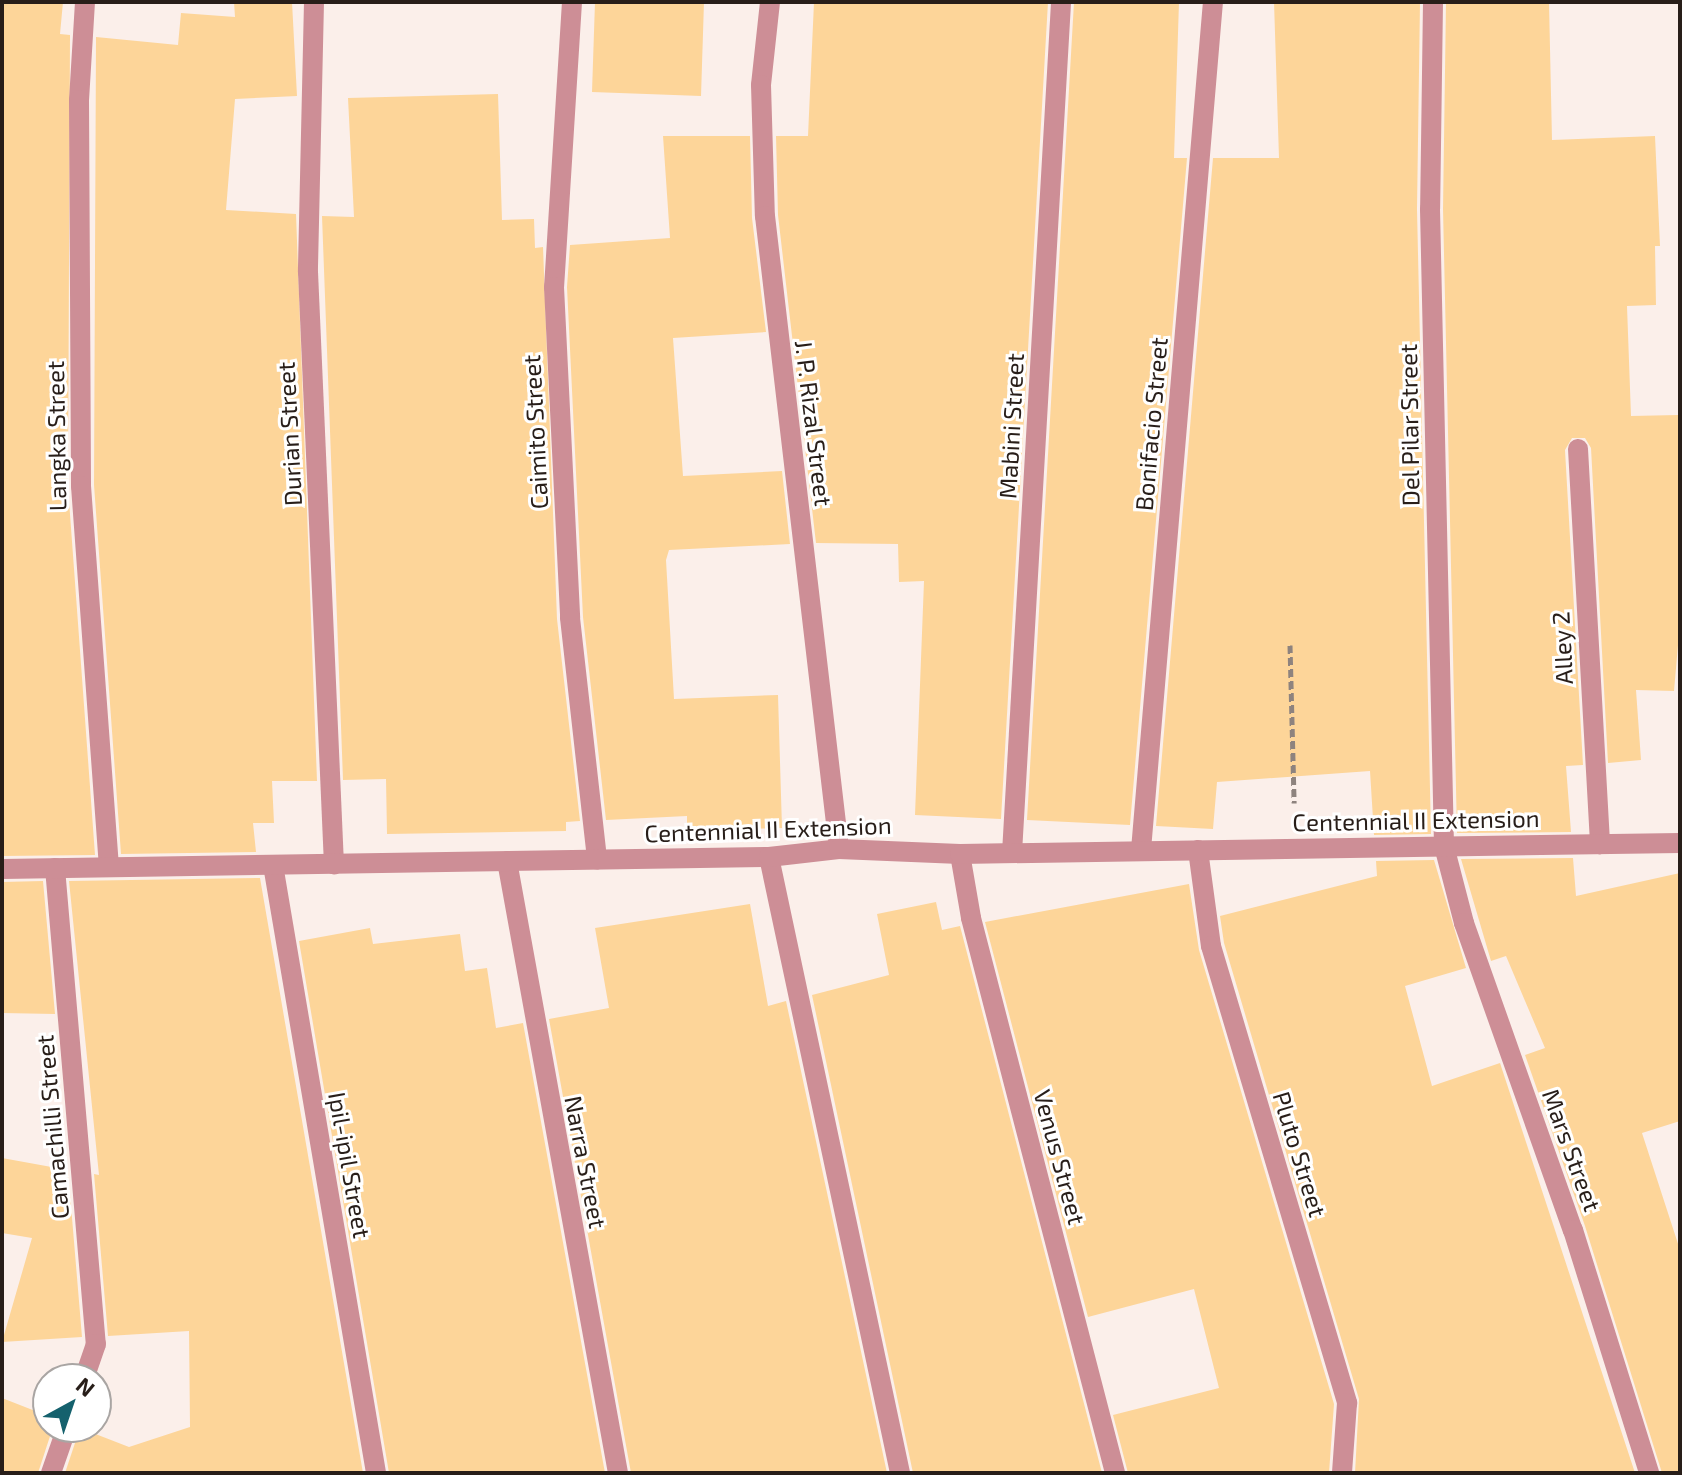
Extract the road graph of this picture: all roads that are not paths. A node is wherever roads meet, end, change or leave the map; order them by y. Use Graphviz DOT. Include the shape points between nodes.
graph roads {
  1 [pos="85,2"];
  2 [pos="314,2"];
  3 [pos="572,2"];
  4 [pos="770,2"];
  5 [pos="1061,2"];
  6 [pos="1213,2"];
  7 [pos="1433,2"];
  8 [pos="1578,449"];
  9 [pos="1680,843"];
  10 [pos="1600,844"];
  11 [pos="1444,846"];
  12 [pos="839,849"];
  13 [pos="1141,850"];
  14 [pos="1198,850"];
  15 [pos="1012,853"];
  16 [pos="960,854"];
  17 [pos="769,857"];
  18 [pos="597,859"];
  19 [pos="507,861"];
  20 [pos="334,864"];
  21 [pos="273,865"];
  22 [pos="109,867"];
  23 [pos="55,868"];
  24 [pos="2,869"];
  25 [pos="89,1363"];
  26 [pos="61,1443"];
  27 [pos="51,1473"];
  28 [pos="376,1473"];
  29 [pos="618,1473"];
  30 [pos="900,1473"];
  31 [pos="1115,1473"];
  32 [pos="1342,1473"];
  33 [pos="1649,1473"];
  1 -- 22 [label="street, Langka Street" via="79,100 81,486"];
  2 -- 20 [label="street, Durian Street" via="308,272"];
  3 -- 18 [label="street, Caimito Street" via="554,287 570,618"];
  4 -- 12 [label="street, J. P. Rizal Street" via="761,85 765,216"];
  5 -- 15 [label="street, Mabini Street"];
  6 -- 13 [label="street, Bonifacio Street"];
  7 -- 11 [label="street, Del Pilar Street" via="1430,209"];
  8 -- 10 [label="street, Alley 2"];
  9 -- 10 [label="street, Centennial II Extension"];
  10 -- 11 [label="street, Centennial II Extension"];
  11 -- 14 [label="street, Centennial II Extension"];
  11 -- 33 [label="street, Mars Street" via="1464,923 1573,1230"];
  12 -- 16 [label="street, Centennial II Extension"];
  12 -- 17 [label="street, Centennial II Extension"];
  13 -- 14 [label="street, Centennial II Extension"];
  13 -- 15 [label="street, Centennial II Extension"];
  14 -- 32 [label="street, Pluto Street" via="1211,946 1347,1403"];
  15 -- 16 [label="street, Centennial II Extension"];
  16 -- 31 [label="street, Venus Street" via="971,918"];
  17 -- 18 [label="street, Centennial II Extension"];
  17 -- 30 [label="street"];
  18 -- 19 [label="street, Centennial II Extension"];
  19 -- 20 [label="street, Centennial II Extension"];
  19 -- 29 [label="street, Narra Street"];
  20 -- 21 [label="street, Centennial II Extension"];
  21 -- 22 [label="street, Centennial II Extension"];
  21 -- 28 [label="street, Ipil-ipil Street"];
  22 -- 23 [label="street, Centennial II Extension"];
  23 -- 24 [label="street, Centennial II Extension"];
  23 -- 25 [label="street, Camachilli Street" via="96,1344"];
  26 -- 27 [label="street"];
}
